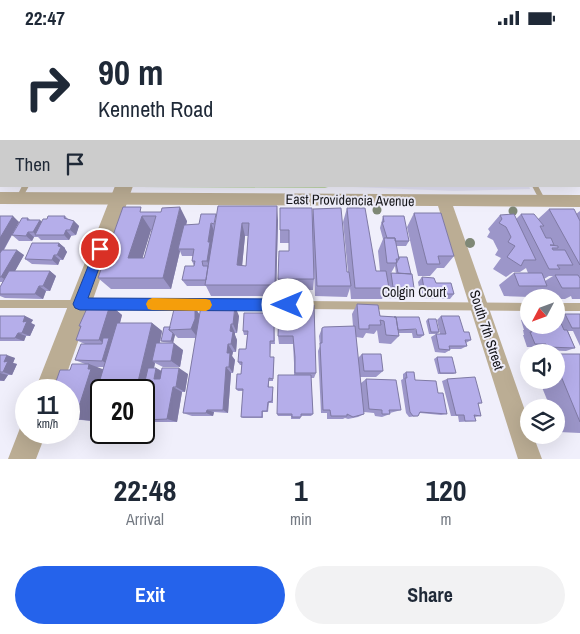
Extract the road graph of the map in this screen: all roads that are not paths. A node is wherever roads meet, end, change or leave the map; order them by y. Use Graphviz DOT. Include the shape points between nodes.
graph roads {
  1 [pos="536,187"];
  2 [pos="22,192"];
  3 [pos="122,192"];
  4 [pos="0,198"];
  5 [pos="444,201"];
  6 [pos="543,201"];
  7 [pos="580,201"];
  8 [pos="0,304"];
  9 [pos="80,304"];
  10 [pos="479,306"];
  11 [pos="520,307"];
  12 [pos="565,307"];
  13 [pos="580,307"];
  14 [pos="52,379"];
  15 [pos="28,444"];
  16 [pos="22,459"];
  17 [pos="530,459"];
  1 -- 6 [label="lane"];
  2 -- 3 [label="street, East Providencia Avenue"];
  2 -- 4 [label="street, East Providencia Avenue"];
  3 -- 5 [label="street, East Providencia Avenue"];
  3 -- 9 [label="street"];
  5 -- 6 [label="street, East Providencia Avenue"];
  5 -- 10 [label="street, South 7th Street"];
  6 -- 7 [label="street, East Providencia Avenue"];
  8 -- 9 [label="lane, Colgin Court"];
  9 -- 10 [label="lane, Colgin Court"];
  9 -- 14 [label="street"];
  10 -- 11 [label="lane, Colgin Court"];
  10 -- 17 [label="street, South 7th Street"];
  12 -- 13 [label="lane"];
  15 -- 16 [label="street"];
}
